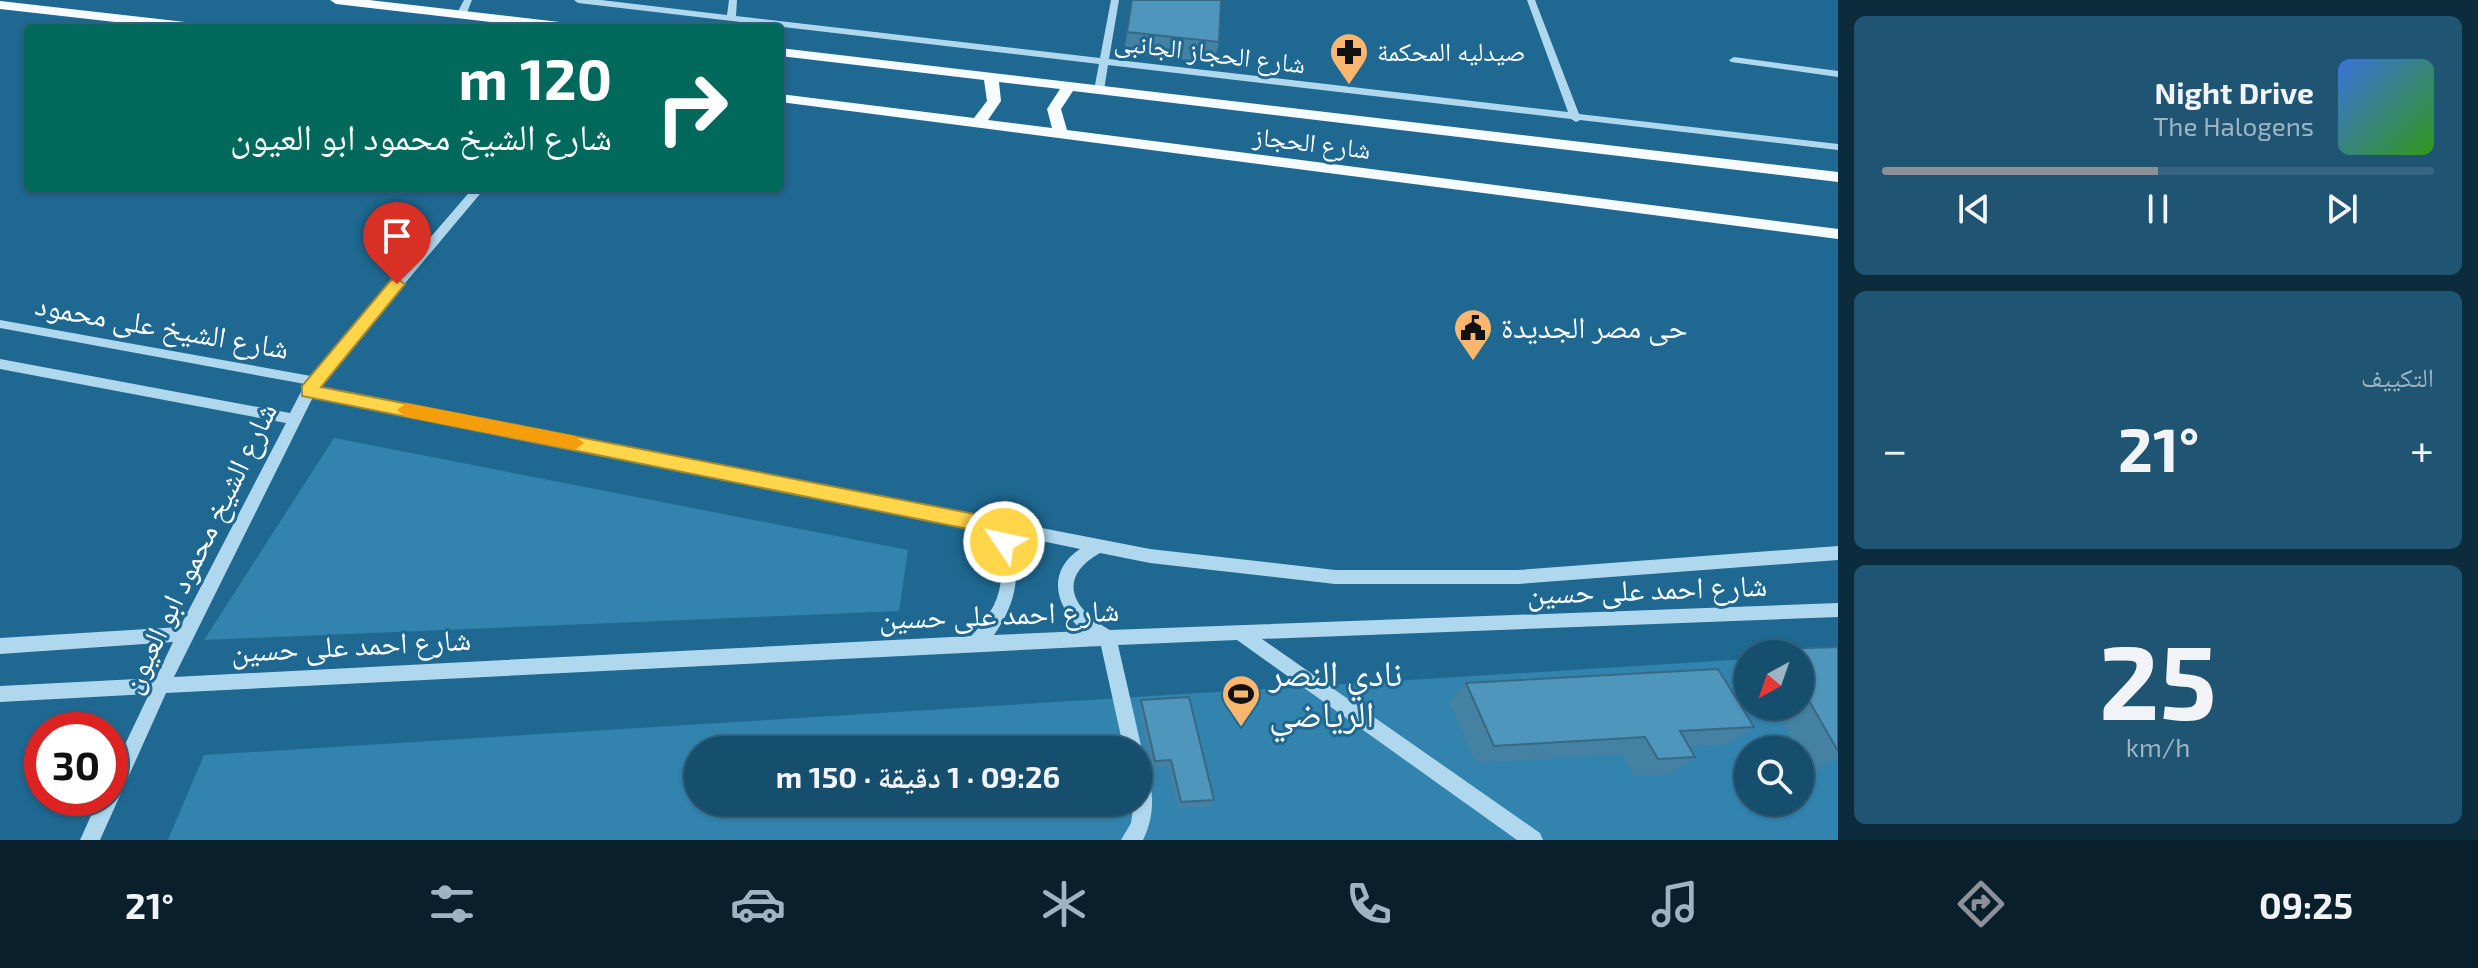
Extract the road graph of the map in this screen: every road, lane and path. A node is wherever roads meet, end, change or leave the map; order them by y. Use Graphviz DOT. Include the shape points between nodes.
graph roads {
  1 [pos="336,0"];
  2 [pos="468,0"];
  3 [pos="578,0"];
  4 [pos="733,0"];
  5 [pos="1115,0"];
  6 [pos="1531,0"];
  7 [pos="0,5"];
  8 [pos="461,15"];
  9 [pos="731,18"];
  10 [pos="168,24"];
  11 [pos="541,24"];
  12 [pos="781,24"];
  13 [pos="784,24"];
  14 [pos="784,52"];
  15 [pos="1734,60"];
  16 [pos="1104,63"];
  17 [pos="1838,74"];
  18 [pos="991,77"];
  19 [pos="1069,86"];
  20 [pos="1099,90"];
  21 [pos="784,99"];
  22 [pos="1576,119"];
  23 [pos="978,124"];
  24 [pos="1061,136"];
  25 [pos="1838,147"];
  26 [pos="1838,177"];
  27 [pos="476,192"];
  28 [pos="1838,234"];
  29 [pos="0,324"];
  30 [pos="0,364"];
  31 [pos="311,386"];
  32 [pos="292,419"];
  33 [pos="995,526"];
  34 [pos="1098,546"];
  35 [pos="1838,553"];
  36 [pos="1838,610"];
  37 [pos="1241,633"];
  38 [pos="185,634"];
  39 [pos="1108,638"];
  40 [pos="975,643"];
  41 [pos="0,646"];
  42 [pos="163,683"];
  43 [pos="0,694"];
  44 [pos="1130,736"];
  45 [pos="128,758"];
  46 [pos="101,816"];
  47 [pos="1143,816"];
  48 [pos="90,840"];
  49 [pos="1131,840"];
  50 [pos="1533,840"];
  1 -- 8 [label="main road"];
  2 -- 8 [label="street"];
  3 -- 9 [label="street, شارع الحجاز الجانبى"];
  4 -- 9 [label="street"];
  5 -- 16 [label="street"];
  6 -- 22 [label="street"];
  7 -- 10 [label="main road"];
  8 -- 11 [label="main road"];
  9 -- 12 [label="street, شارع الحجاز الجانبى"];
  13 -- 16 [label="street, شارع الحجاز الجانبى"];
  14 -- 18 [label="main road, شارع الحجاز"];
  15 -- 17 [label="street"];
  16 -- 20 [label="street"];
  16 -- 22 [label="street, شارع الحجاز الجانبى"];
  18 -- 19 [label="main road, شارع الحجاز"];
  18 -- 23 [label="main road" via="994,101"];
  19 -- 20 [label="main road, شارع الحجاز"];
  19 -- 24 [label="main road" via="1054,109"];
  20 -- 26 [label="main road, شارع الحجاز"];
  21 -- 23 [label="main road, شارع الحجاز"];
  22 -- 25 [label="street, شارع الحجاز الجانبى"];
  23 -- 24 [label="main road, شارع الحجاز"];
  24 -- 28 [label="main road, شارع الحجاز"];
  27 -- 31 [label="street, شارع الشيخ محمود ابو العيون"];
  29 -- 31 [label="street, شارع الشيخ على محمود"];
  30 -- 32 [label="street"];
  31 -- 32 [label="street, شارع الشيخ محمود ابو العيون"];
  31 -- 33 [label="street, شارع احمد على حسين"];
  32 -- 38 [label="street, شارع الشيخ محمود ابو العيون"];
  33 -- 34 [label="street, شارع احمد على حسين"];
  33 -- 40 [label="street" via="1010,560 1011,580 1001,615"];
  34 -- 35 [label="street, شارع احمد على حسين" via="1335,577 1518,577"];
  34 -- 39 [label="street" via="1073,562 1065,589 1078,619"];
  36 -- 37 [label="street, شارع احمد على حسين"];
  37 -- 39 [label="street, شارع احمد على حسين"];
  37 -- 50 [label="street"];
  38 -- 41 [label="street"];
  38 -- 42 [label="street, شارع الشيخ محمود ابو العيون"];
  39 -- 40 [label="street, شارع احمد على حسين"];
  39 -- 44 [label="street"];
  40 -- 42 [label="street, شارع احمد على حسين"];
  42 -- 43 [label="street, شارع احمد على حسين"];
  42 -- 45 [label="street, شارع الشيخ محمود ابو العيون"];
  46 -- 48 [label="street, شارع الشيخ محمود ابو العيون"];
  47 -- 49 [label="street"];
}
